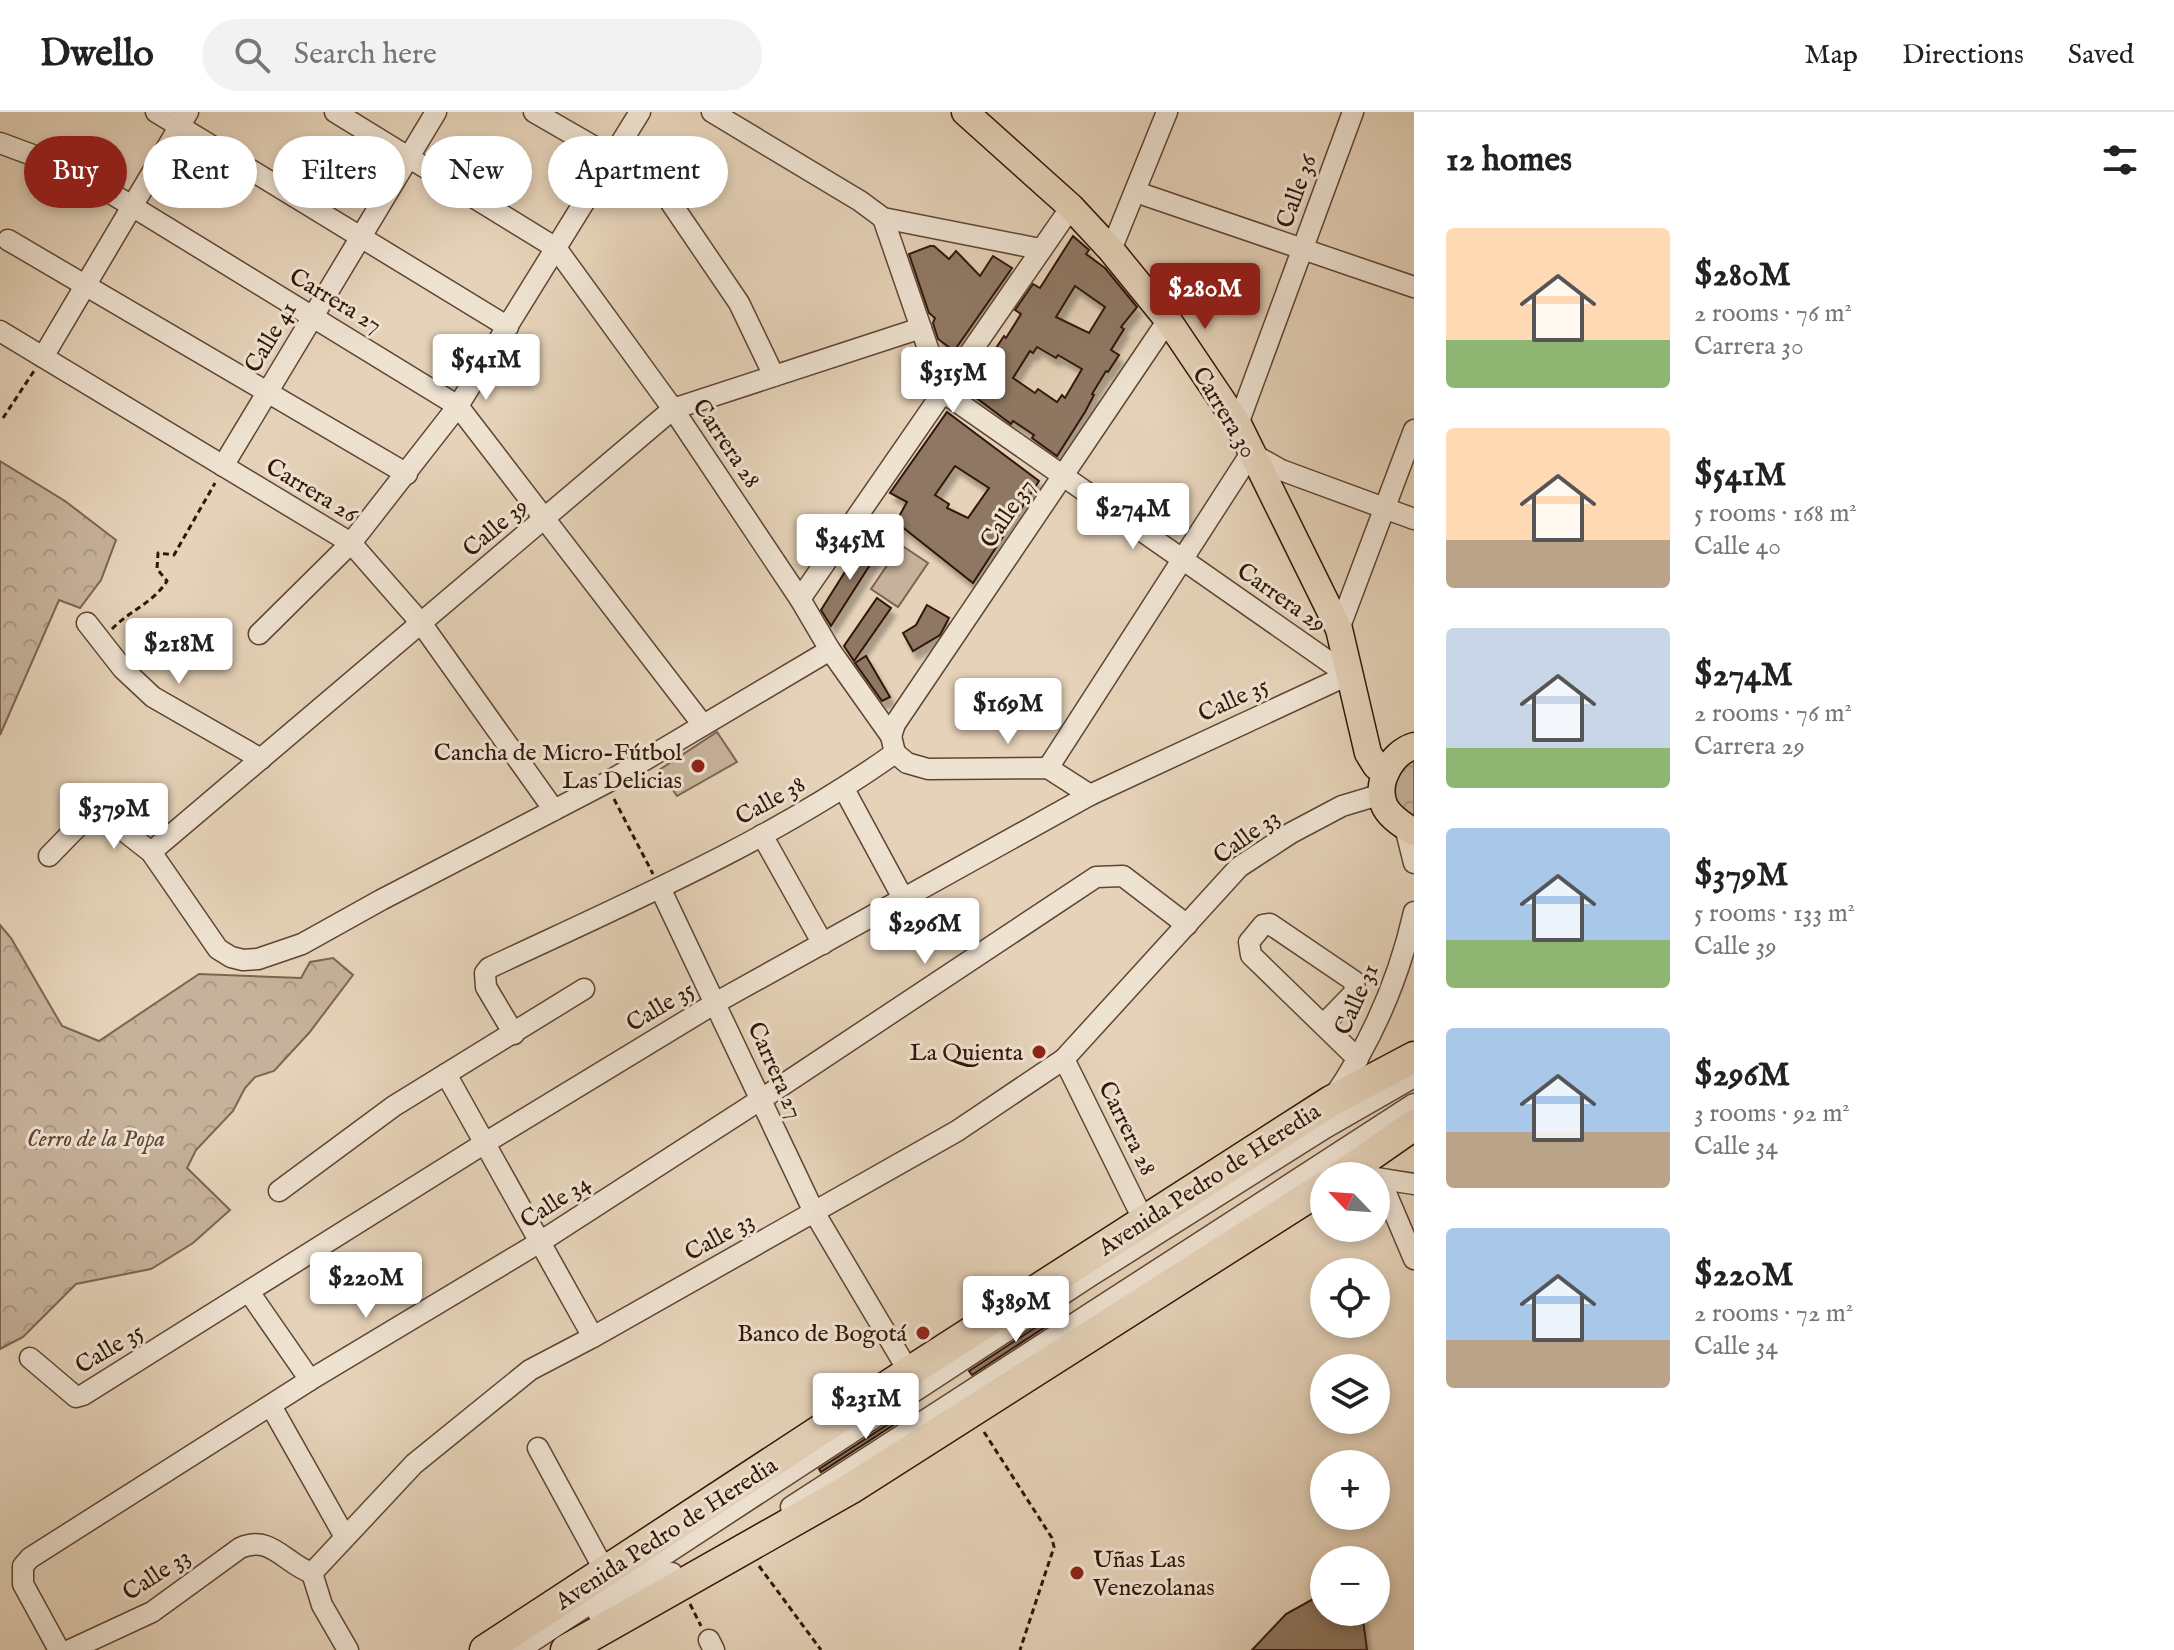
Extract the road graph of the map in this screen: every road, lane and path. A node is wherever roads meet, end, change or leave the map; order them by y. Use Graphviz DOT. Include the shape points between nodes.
graph roads {
  1 [pos="156,112"];
  2 [pos="335,112"];
  3 [pos="436,112"];
  4 [pos="534,112"];
  5 [pos="640,112"];
  6 [pos="712,112"];
  7 [pos="965,112"];
  8 [pos="1167,112"];
  9 [pos="1353,112"];
  10 [pos="184,119"];
  11 [pos="576,136"];
  12 [pos="625,136"];
  13 [pos="0,143"];
  14 [pos="409,157"];
  15 [pos="1136,192"];
  16 [pos="132,207"];
  17 [pos="1071,207"];
  18 [pos="581,208"];
  19 [pos="674,208"];
  20 [pos="883,218"];
  21 [pos="361,237"];
  22 [pos="8,240"];
  23 [pos="556,248"];
  24 [pos="1302,248"];
  25 [pos="1040,249"];
  26 [pos="1111,250"];
  27 [pos="86,286"];
  28 [pos="1414,287"];
  29 [pos="313,317"];
  30 [pos="1168,320"];
  31 [pos="508,327"];
  32 [pos="921,328"];
  33 [pos="0,331"];
  34 [pos="43,357"];
  35 [pos="774,376"];
  36 [pos="267,392"];
  37 [pos="943,392"];
  38 [pos="458,406"];
  39 [pos="673,409"];
  40 [pos="3,418"];
  41 [pos="1238,424"];
  42 [pos="1414,430"];
  43 [pos="1251,453"];
  44 [pos="223,466"];
  45 [pos="407,474"];
  46 [pos="1063,476"];
  47 [pos="1385,508"];
  48 [pos="544,519"];
  49 [pos="1414,519"];
  50 [pos="351,543"];
  51 [pos="1183,559"];
  52 [pos="800,599"];
  53 [pos="87,623"];
  54 [pos="421,623"];
  55 [pos="1339,629"];
  56 [pos="259,634"];
  57 [pos="103,641"];
  58 [pos="830,650"];
  59 [pos="1348,675"];
  60 [pos="703,725"];
  61 [pos="893,744"];
  62 [pos="1414,746"];
  63 [pos="261,759"];
  64 [pos="1048,768"];
  65 [pos="606,783"];
  66 [pos="1384,783"];
  67 [pos="844,789"];
  68 [pos="1090,795"];
  69 [pos="554,810"];
  70 [pos="1409,829"];
  71 [pos="762,835"];
  72 [pos="151,852"];
  73 [pos="49,856"];
  74 [pos="1414,863"];
  75 [pos="660,888"];
  76 [pos="904,900"];
  77 [pos="1414,912"];
  78 [pos="1187,925"];
  79 [pos="823,944"];
  80 [pos="584,989"];
  81 [pos="717,1002"];
  82 [pos="1324,1024"];
  83 [pos="514,1034"];
  84 [pos="1414,1057"];
  85 [pos="1064,1059"];
  86 [pos="1358,1059"];
  87 [pos="446,1074"];
  88 [pos="1414,1077"];
  89 [pos="760,1100"];
  90 [pos="1331,1101"];
  91 [pos="1414,1104"];
  92 [pos="1414,1125"];
  93 [pos="485,1143"];
  94 [pos="1373,1162"];
  95 [pos="1390,1182"];
  96 [pos="1414,1184"];
  97 [pos="279,1191"];
  98 [pos="1310,1205"];
  99 [pos="814,1212"];
  100 [pos="1144,1221"];
  101 [pos="1390,1226"];
  102 [pos="540,1242"];
  103 [pos="1414,1259"];
  104 [pos="249,1292"];
  105 [pos="593,1337"];
  106 [pos="30,1358"];
  107 [pos="909,1372"];
  108 [pos="310,1380"];
  109 [pos="271,1406"];
  110 [pos="971,1411"];
  111 [pos="538,1448"];
  112 [pos="345,1537"];
  113 [pos="747,1549"];
  114 [pos="312,1573"];
  115 [pos="606,1573"];
  116 [pos="680,1587"];
  117 [pos="711,1645"];
  118 [pos="569,1649"];
  119 [pos="59,1650"];
  120 [pos="70,1650"];
  121 [pos="348,1650"];
  122 [pos="485,1650"];
  123 [pos="519,1650"];
  124 [pos="537,1650"];
  125 [pos="821,1650"];
  126 [pos="1020,1650"];
  1 -- 10 [label="street"];
  2 -- 14 [label="street"];
  3 -- 14 [label="street, Calle 41"];
  4 -- 11 [label="street"];
  5 -- 12 [label="street"];
  6 -- 20 [label="street"];
  7 -- 17 [label="main road, Carrera 30"];
  8 -- 15 [label="street"];
  9 -- 24 [label="street, Calle 36"];
  10 -- 16 [label="street"];
  10 -- 21 [label="street"];
  13 -- 16 [label="street, Carrera 27" via="73,170"];
  14 -- 21 [label="street, Calle 41"];
  14 -- 23 [label="street"];
  15 -- 24 [label="street"];
  15 -- 26 [label="street"];
  16 -- 27 [label="street"];
  16 -- 29 [label="street, Carrera 27"];
  17 -- 25 [label="street"];
  17 -- 26 [label="main road, Carrera 30"];
  18 -- 23 [label="street"];
  19 -- 35 [label="street" via="739,303"];
  20 -- 25 [label="street"];
  20 -- 32 [label="street"];
  21 -- 29 [label="street, Calle 41"];
  21 -- 31 [label="street"];
  22 -- 27 [label="street"];
  23 -- 31 [label="street"];
  23 -- 39 [label="street, Carrera 28"];
  24 -- 28 [label="street"];
  24 -- 41 [label="street, Calle 36"];
  25 -- 37 [label="street"];
  26 -- 30 [label="main road, Carrera 30"];
  27 -- 34 [label="street"];
  27 -- 36 [label="street"];
  29 -- 36 [label="street, Calle 41"];
  29 -- 38 [label="street, Carrera 27"];
  30 -- 41 [label="main road, Carrera 30"];
  30 -- 46 [label="street, Calle 37"];
  31 -- 38 [label="street"];
  32 -- 35 [label="street, Calle 39"];
  32 -- 37 [label="street"];
  33 -- 34 [label="street, Carrera 26"];
  34 -- 40 [label="path"];
  34 -- 44 [label="street, Carrera 26"];
  35 -- 39 [label="street, Calle 39"];
  36 -- 44 [label="street, Calle 41"];
  36 -- 45 [label="street"];
  37 -- 46 [label="street, Carrera 29"];
  37 -- 52 [label="street"];
  38 -- 45 [label="street"];
  38 -- 48 [label="street, Carrera 27"];
  39 -- 48 [label="street, Calle 39"];
  39 -- 52 [label="street, Carrera 28"];
  41 -- 43 [label="main road, Carrera 30"];
  42 -- 47 [label="street"];
  43 -- 47 [label="street" via="1281,470"];
  43 -- 51 [label="street"];
  43 -- 55 [label="main road, Carrera 30"];
  44 -- 50 [label="street, Carrera 26"];
  44 -- 57 [label="path" via="174,555 158,553 157,569 167,581 159,594 120,620"];
  45 -- 50 [label="street"];
  46 -- 51 [label="street, Carrera 29"];
  46 -- 61 [label="street, Calle 37" via="895,724"];
  47 -- 49 [label="street"];
  47 -- 55 [label="street"];
  48 -- 54 [label="street, Calle 39"];
  48 -- 60 [label="street, Carrera 27"];
  50 -- 54 [label="street, Carrera 26"];
  50 -- 56 [label="street"];
  51 -- 59 [label="street, Carrera 29"];
  51 -- 64 [label="street"];
  52 -- 58 [label="street, Carrera 28"];
  53 -- 57 [label="street"];
  54 -- 63 [label="street, Calle 39"];
  54 -- 69 [label="street, Carrera 26"];
  55 -- 59 [label="main road, Carrera 30"];
  57 -- 63 [label="street" via="153,697"];
  58 -- 60 [label="street"];
  58 -- 61 [label="street, Carrera 28"];
  59 -- 66 [label="main road, Carrera 30" via="1371,760"];
  59 -- 68 [label="street, Calle 35"];
  60 -- 65 [label="street"];
  61 -- 64 [label="street" via="907,763 928,769"];
  61 -- 67 [label="street, Calle 38"];
  62 -- 66 [label="main road" via="1401,752"];
  63 -- 72 [label="street, Calle 39"];
  64 -- 68 [label="street"];
  65 -- 69 [label="street"];
  65 -- 75 [label="path"];
  66 -- 70 [label="main road, Carrera 30" via="1386,808"];
  66 -- 78 [label="street, Calle 33" via="1239,867"];
  67 -- 71 [label="street, Calle 38"];
  67 -- 76 [label="street"];
  68 -- 76 [label="street, Calle 35"];
  69 -- 72 [label="street" via="302,944 258,959 231,957 218,949"];
  70 -- 74 [label="street"];
  71 -- 75 [label="street, Calle 38"];
  71 -- 79 [label="street"];
  72 -- 73 [label="street" via="95,812"];
  75 -- 81 [label="street, Carrera 27"];
  75 -- 83 [label="street, Calle 38" via="489,968 484,980"];
  76 -- 79 [label="street, Calle 35"];
  77 -- 86 [label="street, Calle 31" via="1388,998"];
  78 -- 85 [label="street, Calle 33"];
  78 -- 89 [label="street, Calle 34" via="1123,876 1096,877"];
  79 -- 81 [label="street, Calle 35"];
  80 -- 83 [label="street"];
  81 -- 89 [label="street, Carrera 27"];
  81 -- 93 [label="street, Calle 35"];
  82 -- 82 [label="street" via="1251,955 1249,942 1263,925 1270,924 1354,981 1355,992"];
  82 -- 86 [label="street"];
  83 -- 87 [label="street"];
  84 -- 90 [label="highway, Avenida Pedro de Heredia"];
  85 -- 99 [label="street, Calle 33" via="957,1131"];
  85 -- 100 [label="street, Carrera 28"];
  86 -- 90 [label="street, Calle 31"];
  87 -- 93 [label="street"];
  87 -- 97 [label="street"];
  88 -- 123 [label="street" via="1092,1275"];
  89 -- 99 [label="street, Carrera 27"];
  89 -- 102 [label="street, Calle 34"];
  90 -- 100 [label="highway, Avenida Pedro de Heredia"];
  91 -- 124 [label="street" via="803,1499"];
  92 -- 94 [label="highway, Avenida Pedro de Heredia"];
  93 -- 102 [label="street"];
  93 -- 104 [label="street, Calle 35"];
  95 -- 96 [label="street"];
  98 -- 110 [label="highway, Avenida Pedro de Heredia"];
  99 -- 105 [label="street, Calle 33"];
  99 -- 107 [label="street, Carrera 27"];
  100 -- 107 [label="highway, Avenida Pedro de Heredia"];
  101 -- 103 [label="street"];
  102 -- 105 [label="street"];
  102 -- 108 [label="street, Calle 34"];
  104 -- 106 [label="street, Calle 35" via="83,1395 76,1397"];
  104 -- 108 [label="street"];
  105 -- 112 [label="street, Calle 33" via="530,1370 414,1464"];
  107 -- 115 [label="highway, Avenida Pedro de Heredia"];
  108 -- 109 [label="street, Calle 34"];
  109 -- 112 [label="street"];
  109 -- 119 [label="street, Calle 34" via="23,1566 23,1584"];
  110 -- 113 [label="highway, Avenida Pedro de Heredia"];
  110 -- 126 [label="path" via="1054,1547"];
  111 -- 115 [label="street"];
  112 -- 114 [label="street, Calle 33"];
  113 -- 116 [label="highway, Avenida Pedro de Heredia"];
  113 -- 125 [label="path"];
  114 -- 120 [label="street, Calle 33" via="267,1544 249,1543 152,1612"];
  114 -- 121 [label="street" via="322,1605"];
  115 -- 122 [label="highway, Avenida Pedro de Heredia"];
  116 -- 117 [label="path"];
  116 -- 118 [label="highway, Avenida Pedro de Heredia"];
}
